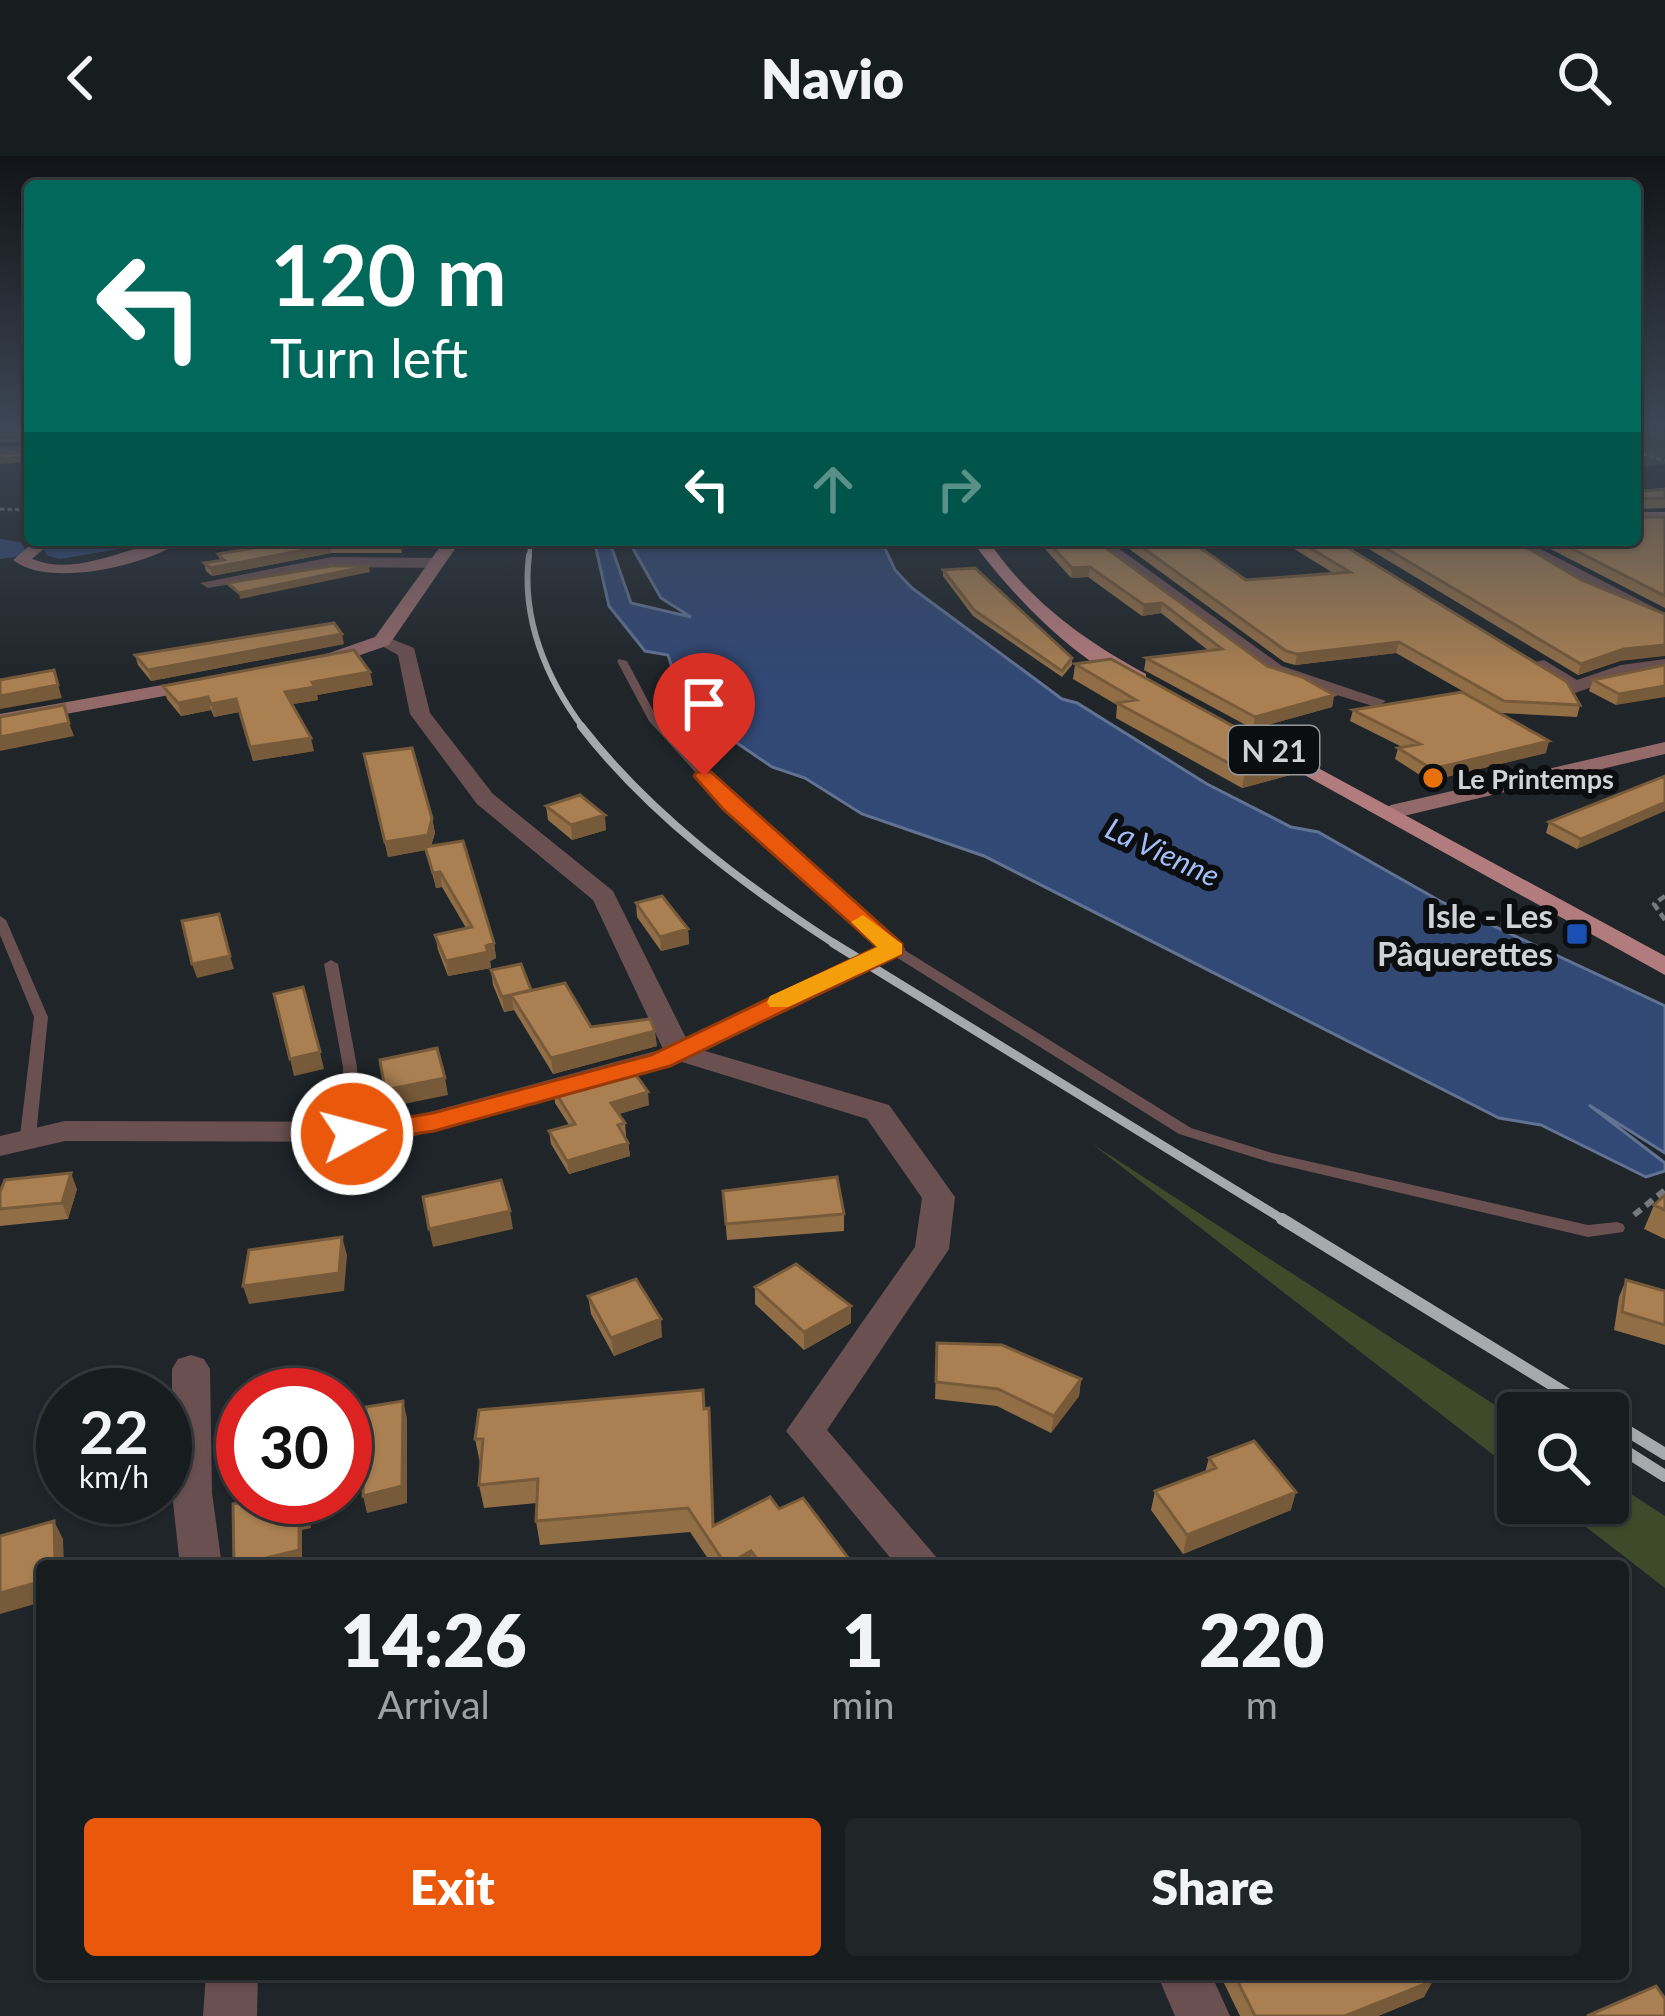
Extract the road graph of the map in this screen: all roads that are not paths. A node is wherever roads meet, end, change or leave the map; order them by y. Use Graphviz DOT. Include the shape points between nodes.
graph roads {
  1 [pos="38,546"];
  2 [pos="156,546"];
  3 [pos="448,546"];
  4 [pos="985,546"];
  5 [pos="1108,546"];
  6 [pos="1524,546"];
  7 [pos="437,563"];
  8 [pos="208,583"];
  9 [pos="1656,610"];
  10 [pos="1665,620"];
  11 [pos="382,641"];
  12 [pos="1515,651"];
  13 [pos="622,661"];
  14 [pos="306,665"];
  15 [pos="1665,665"];
  16 [pos="218,681"];
  17 [pos="1164,692"];
  18 [pos="1376,701"];
  19 [pos="0,720"];
  20 [pos="1246,735"];
  21 [pos="1665,748"];
  22 [pos="1391,812"];
  23 [pos="0,920"];
  24 [pos="893,949"];
  25 [pos="331,964"];
  26 [pos="1665,967"];
  27 [pos="679,1052"];
  28 [pos="352,1134"];
  29 [pos="14,1141"];
  30 [pos="1617,1228"];
  31 [pos="192,1493"];
  32 [pos="200,1560"];
  33 [pos="918,1560"];
  34 [pos="232,1980"];
  35 [pos="1186,1980"];
  36 [pos="230,2016"];
  37 [pos="1203,2016"];
  1 -- 2 [label="street" via="21,560 50,568 96,564"];
  3 -- 7 [label="street"];
  4 -- 17 [label="main road" via="1030,602 1080,644"];
  5 -- 18 [label="street" via="1275,670"];
  6 -- 9 [label="street"];
  7 -- 8 [label="street" via="332,562"];
  7 -- 11 [label="street"];
  9 -- 10 [label="street"];
  11 -- 14 [label="street"];
  11 -- 27 [label="street" via="407,652 420,714 485,799 604,896"];
  12 -- 15 [label="street" via="1575,687"];
  13 -- 24 [label="lane" via="653,719 730,804"];
  16 -- 19 [label="street"];
  20 -- 22 [label="main road, N 21"];
  21 -- 22 [label="street"];
  22 -- 26 [label="main road, N 21"];
  23 -- 29 [label="lane" via="41,1017"];
  24 -- 27 [label="street"];
  24 -- 30 [label="lane" via="1185,1131 1588,1231"];
  25 -- 28 [label="lane" via="350,1067"];
  27 -- 28 [label="street" via="518,1102"];
  27 -- 33 [label="street" via="878,1112 939,1197 932,1249 805,1431"];
  28 -- 29 [label="street" via="142,1128"];
  31 -- 32 [label="street"];
  34 -- 36 [label="street"];
  35 -- 37 [label="street"];
}
